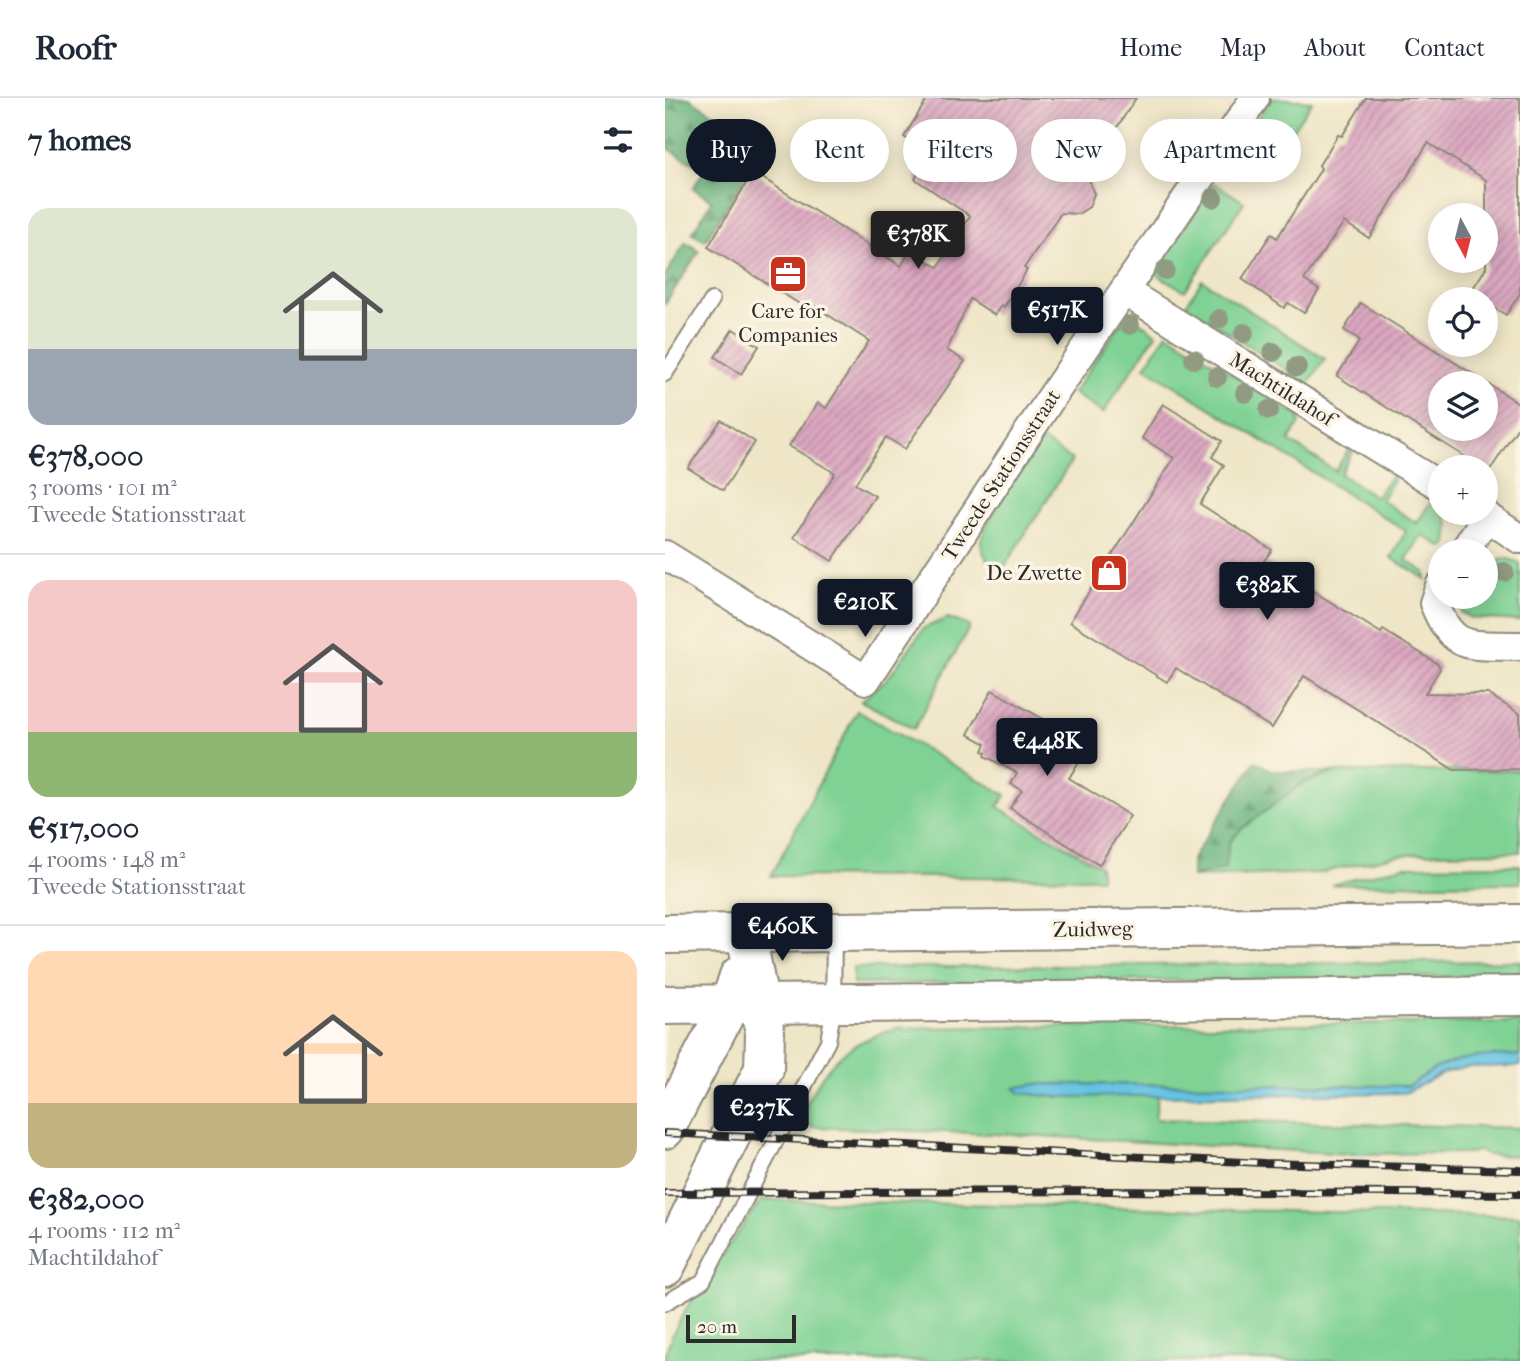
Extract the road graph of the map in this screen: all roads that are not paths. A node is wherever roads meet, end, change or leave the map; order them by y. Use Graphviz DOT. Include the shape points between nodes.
graph roads {
  1 [pos="1255,98"];
  2 [pos="1125,291"];
  3 [pos="712,300"];
  4 [pos="665,374"];
  5 [pos="1428,479"];
  6 [pos="1498,524"];
  7 [pos="1520,539"];
  8 [pos="665,555"];
  9 [pos="1436,609"];
  10 [pos="1520,646"];
  11 [pos="1520,924"];
  12 [pos="834,932"];
  13 [pos="746,933"];
  14 [pos="665,934"];
  15 [pos="1520,996"];
  16 [pos="834,1003"];
  17 [pos="745,1004"];
  18 [pos="665,1005"];
  19 [pos="665,1129"];
  20 [pos="665,1267"];
  21 [pos="665,1303"];
  1 -- 2 [label="street, Tweede Stationsstraat"];
  2 -- 5 [label="street, Machtildahof"];
  2 -- 8 [label="street, Tweede Stationsstraat" via="866,680"];
  3 -- 4 [label="lane"];
  6 -- 7 [label="street"];
  9 -- 10 [label="street" via="1443,627 1461,643"];
  11 -- 12 [label="main road, Zuidweg"];
  12 -- 13 [label="main road, Zuidweg"];
  12 -- 16 [label="lane"];
  13 -- 14 [label="main road, Zuidweg"];
  13 -- 17 [label="main road" via="738,981"];
  15 -- 16 [label="main road"];
  16 -- 17 [label="main road"];
  16 -- 21 [label="lane" via="828,1041 723,1246 703,1281"];
  17 -- 18 [label="main road"];
  17 -- 19 [label="main road"];
  17 -- 20 [label="main road" via="767,1051 760,1079"];
}
